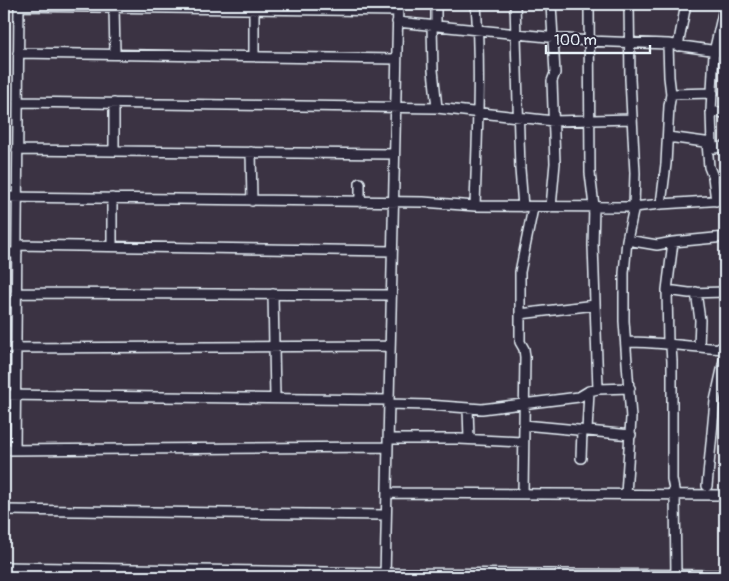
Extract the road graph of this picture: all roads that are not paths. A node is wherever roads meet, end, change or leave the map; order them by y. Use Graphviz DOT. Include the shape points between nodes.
graph roads {
  1 [pos="436,4"];
  2 [pos="476,4"];
  3 [pos="515,4"];
  4 [pos="551,4"];
  5 [pos="589,4"];
  6 [pos="629,4"];
  7 [pos="686,4"];
  8 [pos="725,4"];
  9 [pos="19,5"];
  10 [pos="114,7"];
  11 [pos="398,7"];
  12 [pos="254,9"];
  13 [pos="397,22"];
  14 [pos="434,26"];
  15 [pos="478,30"];
  16 [pos="515,33"];
  17 [pos="553,37"];
  18 [pos="588,41"];
  19 [pos="629,44"];
  20 [pos="668,44"];
  21 [pos="678,46"];
  22 [pos="714,52"];
  23 [pos="725,52"];
  24 [pos="18,53"];
  25 [pos="115,54"];
  26 [pos="254,56"];
  27 [pos="396,58"];
  28 [pos="713,93"];
  29 [pos="671,94"];
  30 [pos="18,102"];
  31 [pos="114,104"];
  32 [pos="396,107"];
  33 [pos="437,108"];
  34 [pos="478,111"];
  35 [pos="711,111"];
  36 [pos="725,113"];
  37 [pos="519,117"];
  38 [pos="632,119"];
  39 [pos="590,120"];
  40 [pos="553,121"];
  41 [pos="668,137"];
  42 [pos="709,143"];
  43 [pos="725,147"];
  44 [pos="18,150"];
  45 [pos="114,151"];
  46 [pos="251,152"];
  47 [pos="394,154"];
  48 [pos="360,183"];
  49 [pos="4,197"];
  50 [pos="17,197"];
  51 [pos="112,198"];
  52 [pos="252,201"];
  53 [pos="721,201"];
  54 [pos="360,202"];
  55 [pos="393,203"];
  56 [pos="661,204"];
  57 [pos="475,206"];
  58 [pos="594,206"];
  59 [pos="523,207"];
  60 [pos="551,207"];
  61 [pos="634,207"];
  62 [pos="533,208"];
  63 [pos="725,237"];
  64 [pos="627,240"];
  65 [pos="673,242"];
  66 [pos="112,246"];
  67 [pos="17,249"];
  68 [pos="392,251"];
  69 [pos="4,253"];
  70 [pos="667,290"];
  71 [pos="696,292"];
  72 [pos="725,292"];
  73 [pos="273,294"];
  74 [pos="391,295"];
  75 [pos="16,298"];
  76 [pos="4,302"];
  77 [pos="595,305"];
  78 [pos="520,314"];
  79 [pos="626,342"];
  80 [pos="668,343"];
  81 [pos="274,346"];
  82 [pos="390,346"];
  83 [pos="699,347"];
  84 [pos="4,348"];
  85 [pos="16,348"];
  86 [pos="725,349"];
  87 [pos="725,356"];
  88 [pos="630,388"];
  89 [pos="593,390"];
  90 [pos="4,395"];
  91 [pos="15,396"];
  92 [pos="275,398"];
  93 [pos="389,402"];
  94 [pos="525,404"];
  95 [pos="468,408"];
  96 [pos="524,425"];
  97 [pos="585,431"];
  98 [pos="631,435"];
  99 [pos="469,439"];
  100 [pos="524,442"];
  101 [pos="388,443"];
  102 [pos="4,450"];
  103 [pos="15,450"];
  104 [pos="581,458"];
  105 [pos="708,486"];
  106 [pos="387,493"];
  107 [pos="522,494"];
  108 [pos="626,494"];
  109 [pos="674,495"];
  110 [pos="725,495"];
  111 [pos="4,510"];
  112 [pos="386,515"];
  113 [pos="4,567"];
  114 [pos="385,575"];
  115 [pos="676,575"];
  116 [pos="725,575"];
  117 [pos="656,576"];
  1 -- 14 [label="street"];
  2 -- 15 [label="street"];
  3 -- 16 [label="street"];
  4 -- 17 [label="street"];
  5 -- 18 [label="street"];
  6 -- 19 [label="street"];
  7 -- 21 [label="street"];
  8 -- 22 [label="street"];
  9 -- 10 [label="street"];
  9 -- 24 [label="street"];
  10 -- 12 [label="street"];
  10 -- 25 [label="street"];
  11 -- 12 [label="street"];
  11 -- 13 [label="street"];
  12 -- 26 [label="street"];
  13 -- 14 [label="street"];
  13 -- 27 [label="street"];
  14 -- 15 [label="street"];
  14 -- 33 [label="street" via="433,70"];
  15 -- 16 [label="street"];
  15 -- 34 [label="street"];
  16 -- 17 [label="street"];
  16 -- 37 [label="street"];
  17 -- 18 [label="street"];
  17 -- 40 [label="street" via="556,73 552,81"];
  18 -- 19 [label="street"];
  18 -- 39 [label="street"];
  19 -- 20 [label="street"];
  19 -- 38 [label="street"];
  20 -- 21 [label="street"];
  20 -- 29 [label="street"];
  21 -- 22 [label="street"];
  22 -- 23 [label="street"];
  22 -- 28 [label="street"];
  24 -- 25 [label="street"];
  24 -- 30 [label="street"];
  25 -- 26 [label="street"];
  26 -- 27 [label="street"];
  27 -- 32 [label="street"];
  28 -- 29 [label="street"];
  28 -- 35 [label="street"];
  29 -- 41 [label="street"];
  30 -- 31 [label="street"];
  30 -- 44 [label="street"];
  31 -- 32 [label="street"];
  31 -- 45 [label="street"];
  32 -- 33 [label="street"];
  32 -- 47 [label="street"];
  33 -- 34 [label="street"];
  34 -- 37 [label="street"];
  34 -- 57 [label="street"];
  35 -- 36 [label="street"];
  35 -- 42 [label="street"];
  37 -- 40 [label="street"];
  37 -- 59 [label="street"];
  38 -- 39 [label="street"];
  38 -- 61 [label="street"];
  39 -- 40 [label="street"];
  39 -- 58 [label="street"];
  40 -- 60 [label="street" via="555,163"];
  41 -- 42 [label="street"];
  41 -- 56 [label="street"];
  42 -- 43 [label="street" via="713,147"];
  42 -- 53 [label="street" via="709,167"];
  44 -- 45 [label="street"];
  44 -- 50 [label="street"];
  45 -- 46 [label="street"];
  46 -- 47 [label="street"];
  46 -- 52 [label="street"];
  47 -- 55 [label="street"];
  48 -- 54 [label="street"];
  49 -- 50 [label="street"];
  50 -- 51 [label="street"];
  50 -- 67 [label="street"];
  51 -- 52 [label="street"];
  51 -- 66 [label="street"];
  52 -- 54 [label="street"];
  53 -- 56 [label="street"];
  54 -- 55 [label="street"];
  55 -- 57 [label="street"];
  55 -- 68 [label="street"];
  56 -- 61 [label="street"];
  57 -- 59 [label="street"];
  58 -- 60 [label="street"];
  58 -- 61 [label="street"];
  58 -- 77 [label="street"];
  59 -- 62 [label="street"];
  60 -- 62 [label="street"];
  61 -- 64 [label="street"];
  62 -- 78 [label="street" via="520,272"];
  63 -- 65 [label="street"];
  64 -- 65 [label="street" via="658,245"];
  64 -- 79 [label="street" via="624,273"];
  65 -- 70 [label="street"];
  66 -- 67 [label="street"];
  66 -- 68 [label="street"];
  67 -- 69 [label="street"];
  67 -- 75 [label="street"];
  68 -- 74 [label="street"];
  70 -- 71 [label="street"];
  70 -- 80 [label="street"];
  71 -- 72 [label="street"];
  71 -- 83 [label="street"];
  73 -- 74 [label="street"];
  73 -- 75 [label="street"];
  73 -- 81 [label="street"];
  74 -- 82 [label="street"];
  75 -- 76 [label="street"];
  75 -- 85 [label="street"];
  77 -- 78 [label="street"];
  77 -- 89 [label="street"];
  78 -- 94 [label="street" via="520,342 525,357"];
  79 -- 80 [label="street"];
  79 -- 88 [label="street"];
  80 -- 83 [label="street"];
  80 -- 109 [label="street" via="672,361"];
  81 -- 82 [label="street"];
  81 -- 85 [label="street"];
  81 -- 92 [label="street"];
  82 -- 93 [label="street"];
  83 -- 86 [label="street"];
  84 -- 85 [label="street"];
  85 -- 91 [label="street"];
  87 -- 105 [label="street" via="715,401"];
  88 -- 89 [label="street"];
  88 -- 98 [label="street"];
  89 -- 94 [label="street" via="580,397"];
  89 -- 97 [label="street"];
  90 -- 91 [label="street"];
  91 -- 92 [label="street"];
  91 -- 103 [label="street"];
  92 -- 93 [label="street"];
  93 -- 95 [label="street"];
  93 -- 101 [label="street"];
  94 -- 95 [label="street"];
  94 -- 96 [label="street"];
  95 -- 99 [label="street"];
  96 -- 97 [label="street"];
  96 -- 100 [label="street"];
  97 -- 98 [label="street"];
  97 -- 104 [label="street"];
  98 -- 108 [label="street"];
  99 -- 100 [label="street"];
  99 -- 101 [label="street"];
  100 -- 107 [label="street"];
  101 -- 103 [label="street"];
  101 -- 106 [label="street"];
  102 -- 103 [label="street"];
  106 -- 107 [label="street"];
  106 -- 112 [label="street"];
  107 -- 108 [label="street"];
  108 -- 109 [label="street"];
  109 -- 110 [label="street"];
  109 -- 115 [label="street"];
  111 -- 112 [label="street"];
  112 -- 114 [label="street"];
  113 -- 114 [label="street"];
  114 -- 117 [label="street"];
  115 -- 116 [label="street"];
  115 -- 117 [label="street"];
}
